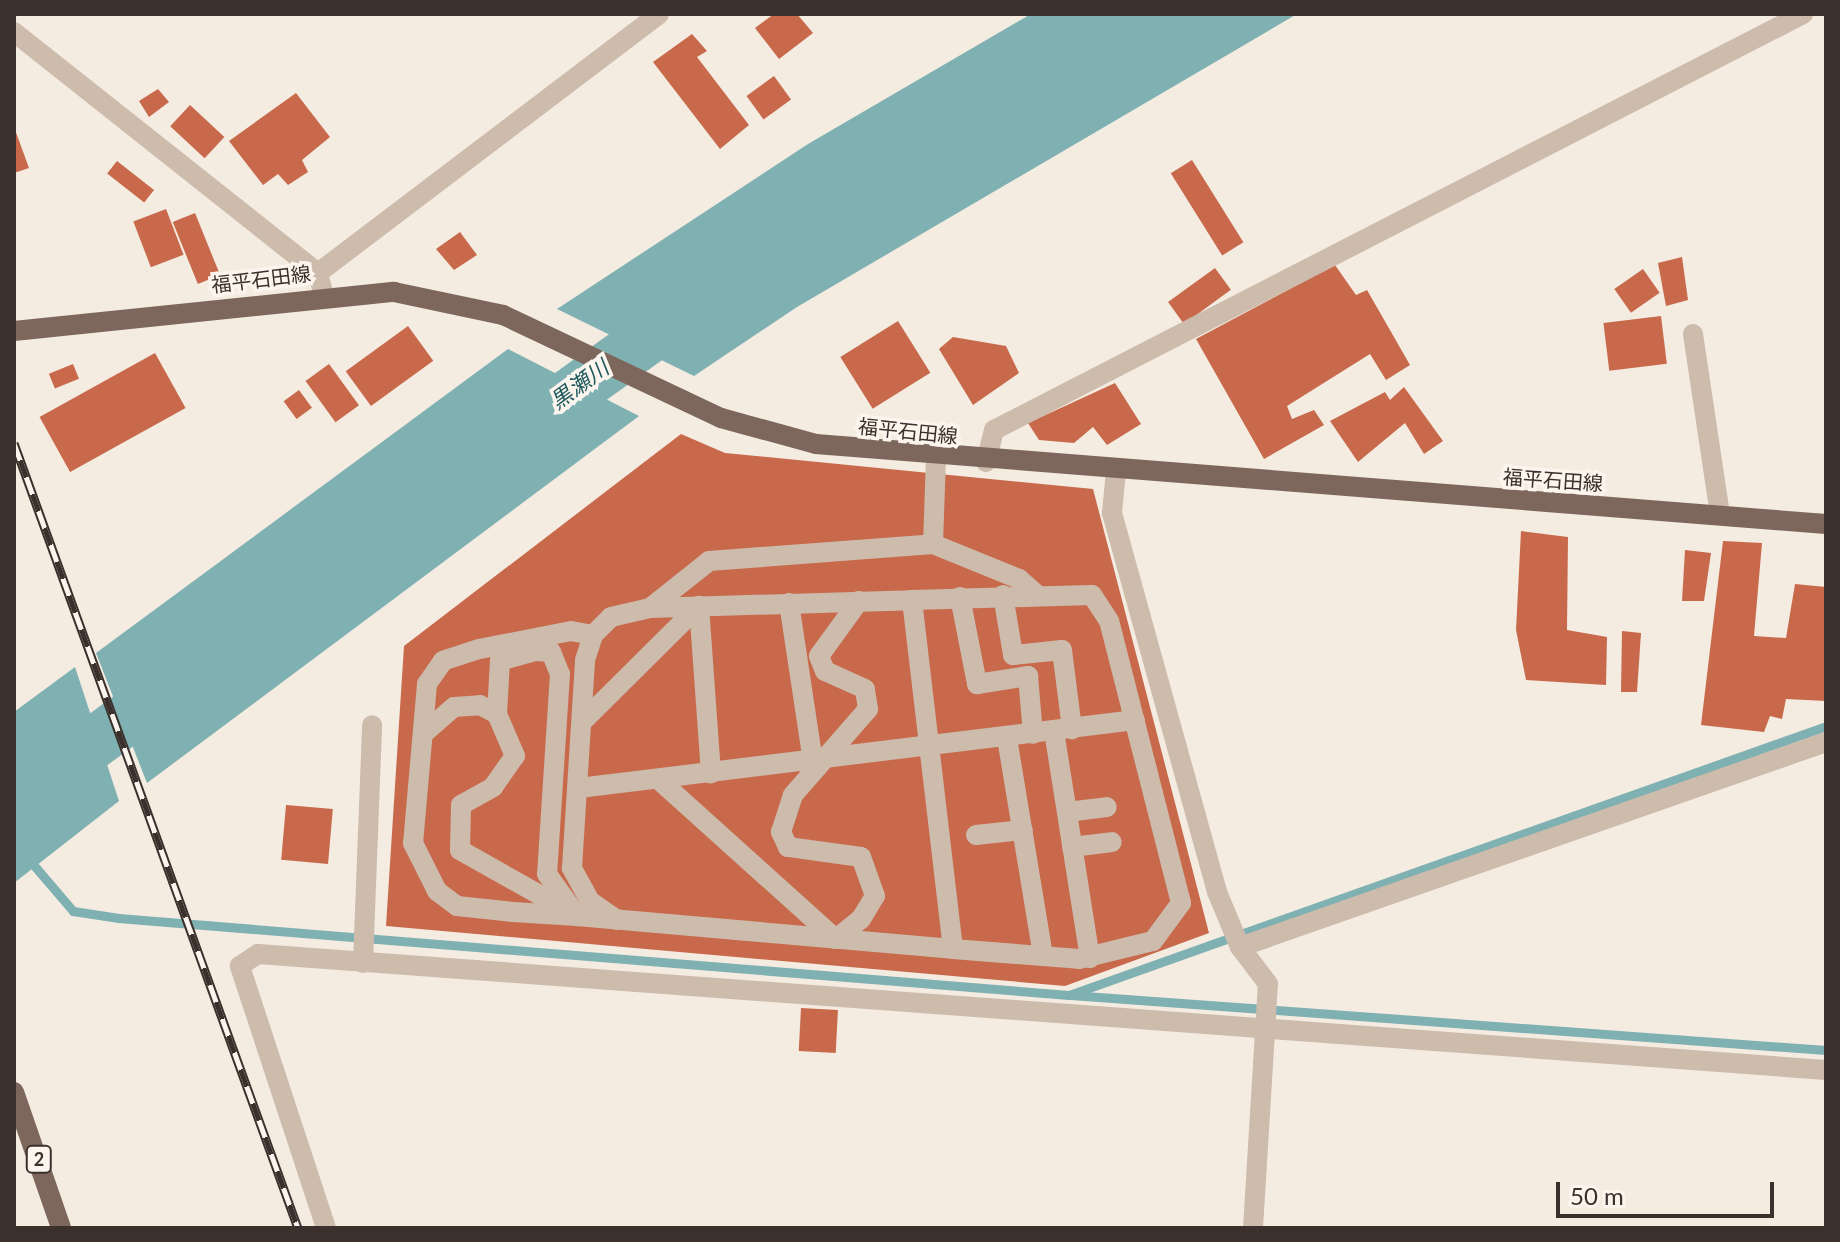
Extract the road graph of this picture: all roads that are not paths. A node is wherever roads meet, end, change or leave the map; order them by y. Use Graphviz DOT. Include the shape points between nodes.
graph roads {
  1 [pos="659,14"];
  2 [pos="1803,14"];
  3 [pos="14,32"];
  4 [pos="318,273"];
  5 [pos="324,296"];
  6 [pos="14,331"];
  7 [pos="1693,334"];
  8 [pos="936,459"];
  9 [pos="986,462"];
  10 [pos="1116,470"];
  11 [pos="1720,515"];
  12 [pos="1826,524"];
  13 [pos="933,544"];
  14 [pos="1035,593"];
  15 [pos="1003,595"];
  16 [pos="960,597"];
  17 [pos="912,600"];
  18 [pos="859,601"];
  19 [pos="789,603"];
  20 [pos="699,606"];
  21 [pos="650,608"];
  22 [pos="593,635"];
  23 [pos="497,714"];
  24 [pos="1135,720"];
  25 [pos="582,722"];
  26 [pos="372,725"];
  27 [pos="1063,730"];
  28 [pos="423,734"];
  29 [pos="1033,734"];
  30 [pos="1007,738"];
  31 [pos="1826,742"];
  32 [pos="929,749"];
  33 [pos="822,761"];
  34 [pos="711,774"];
  35 [pos="658,779"];
  36 [pos="579,788"];
  37 [pos="1107,807"];
  38 [pos="1067,812"];
  39 [pos="1023,830"];
  40 [pos="976,835"];
  41 [pos="1112,842"];
  42 [pos="1072,847"];
  43 [pos="577,916"];
  44 [pos="617,920"];
  45 [pos="836,939"];
  46 [pos="1240,947"];
  47 [pos="953,949"];
  48 [pos="1043,956"];
  49 [pos="1090,958"];
  50 [pos="363,963"];
  51 [pos="1269,1030"];
  52 [pos="1826,1070"];
  53 [pos="14,1092"];
  54 [pos="61,1228"];
  55 [pos="326,1228"];
  56 [pos="1253,1228"];
  1 -- 4 [label="street"];
  2 -- 9 [label="street" via="994,430"];
  3 -- 4 [label="street"];
  4 -- 5 [label="street"];
  5 -- 6 [label="main road, 福平石田線"];
  5 -- 8 [label="main road, 福平石田線" via="394,292 503,315 721,418 816,444"];
  7 -- 11 [label="street"];
  8 -- 9 [label="main road, 福平石田線"];
  8 -- 13 [label="street"];
  9 -- 10 [label="main road, 福平石田線"];
  10 -- 11 [label="main road, 福平石田線"];
  10 -- 46 [label="street" via="1112,513 1217,892"];
  11 -- 12 [label="main road, 福平石田線"];
  13 -- 14 [label="street" via="1019,579"];
  13 -- 21 [label="street" via="709,561"];
  14 -- 15 [label="street"];
  14 -- 24 [label="street" via="1092,595 1109,621"];
  15 -- 16 [label="street"];
  15 -- 27 [label="street" via="1013,655 1062,650"];
  16 -- 17 [label="street"];
  16 -- 29 [label="street" via="977,684 1028,676"];
  17 -- 18 [label="street"];
  17 -- 32 [label="street"];
  18 -- 19 [label="street"];
  18 -- 33 [label="street" via="819,656 825,671 865,689 868,709"];
  19 -- 20 [label="street"];
  19 -- 33 [label="street"];
  20 -- 21 [label="street"];
  20 -- 25 [label="street"];
  20 -- 34 [label="street"];
  21 -- 22 [label="street" via="611,617"];
  22 -- 25 [label="street"];
  22 -- 28 [label="street" via="571,631 443,661 427,684"];
  23 -- 28 [label="street" via="480,705 454,707"];
  23 -- 43 [label="street" via="511,732 515,756 493,787 461,805 460,850"];
  23 -- 43 [label="street" via="500,661 551,652 560,674 547,874"];
  24 -- 27 [label="street"];
  24 -- 49 [label="street" via="1181,903 1153,941"];
  25 -- 36 [label="street"];
  26 -- 50 [label="street"];
  27 -- 29 [label="street"];
  27 -- 38 [label="street"];
  28 -- 43 [label="street" via="413,843 437,891 457,906"];
  29 -- 30 [label="street"];
  30 -- 32 [label="street"];
  30 -- 39 [label="street"];
  31 -- 46 [label="street"];
  32 -- 33 [label="street"];
  32 -- 47 [label="street"];
  33 -- 34 [label="street"];
  33 -- 45 [label="street" via="793,795 781,832 788,847 843,851 861,857 871,873 875,896"];
  34 -- 35 [label="street"];
  35 -- 36 [label="street"];
  35 -- 45 [label="street"];
  36 -- 44 [label="street" via="572,868 590,901"];
  37 -- 38 [label="street"];
  38 -- 42 [label="street"];
  39 -- 40 [label="street"];
  39 -- 48 [label="street"];
  41 -- 42 [label="street"];
  42 -- 49 [label="street"];
  43 -- 44 [label="street"];
  44 -- 45 [label="street"];
  45 -- 47 [label="street"];
  46 -- 51 [label="street" via="1268,984"];
  47 -- 48 [label="street"];
  48 -- 49 [label="street"];
  50 -- 51 [label="street"];
  50 -- 55 [label="street" via="258,954 240,966"];
  51 -- 52 [label="street"];
  51 -- 56 [label="street"];
  53 -- 54 [label="main road, 2"];
}
